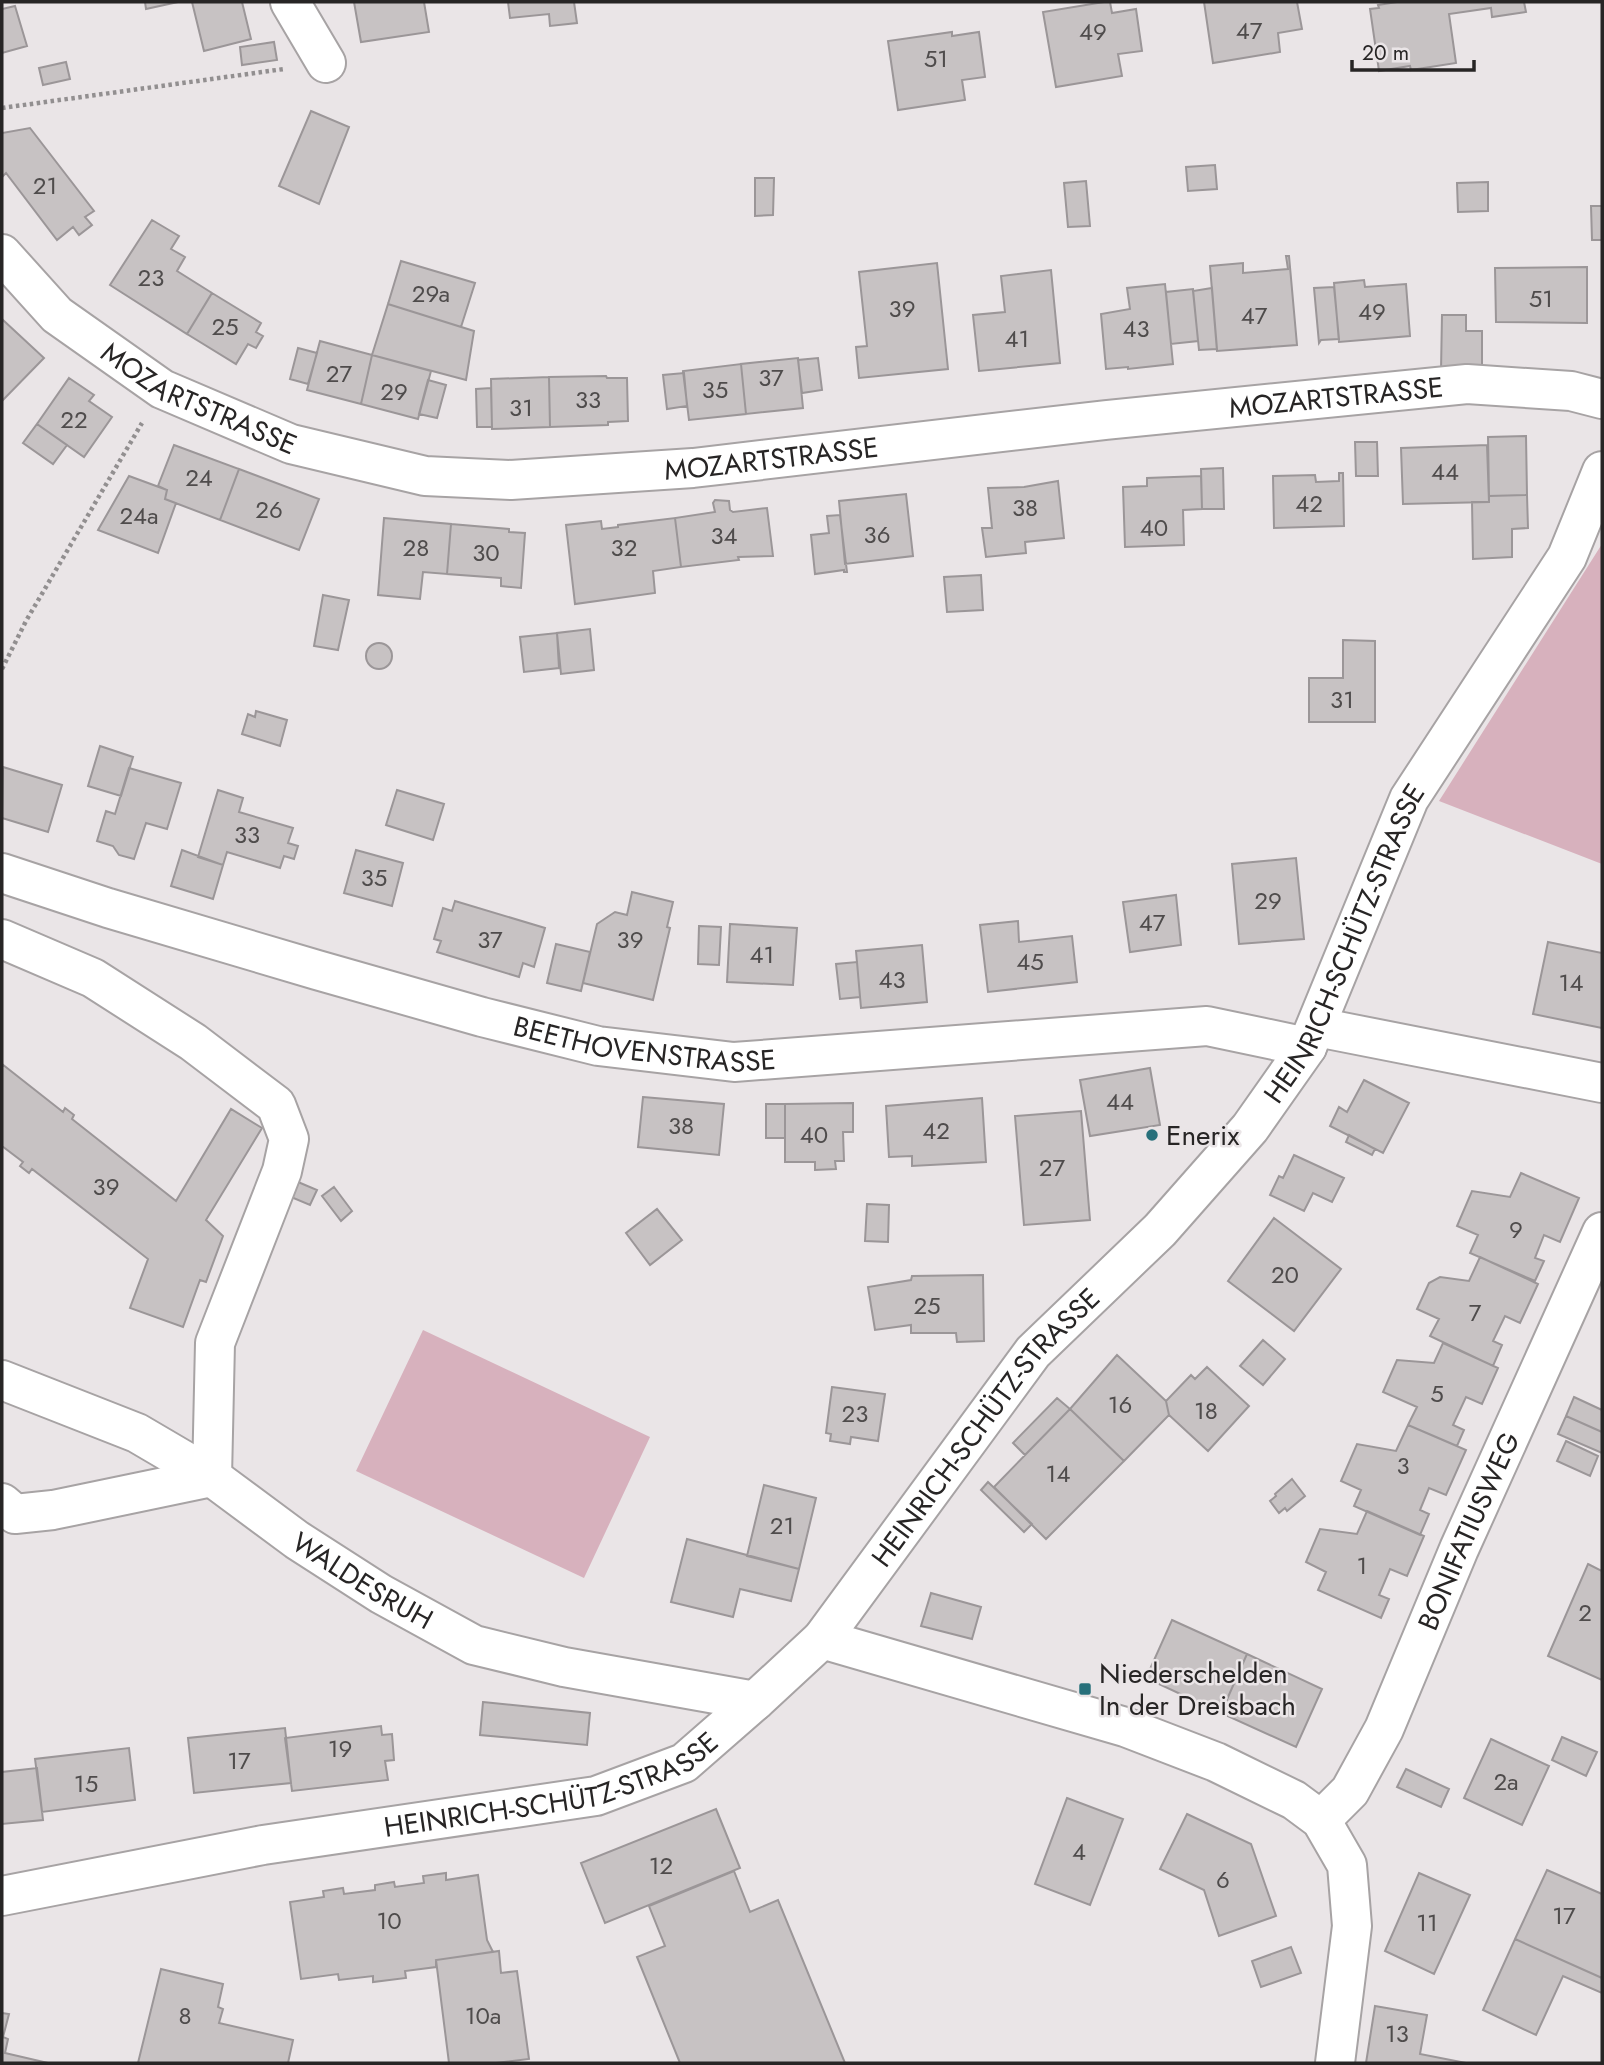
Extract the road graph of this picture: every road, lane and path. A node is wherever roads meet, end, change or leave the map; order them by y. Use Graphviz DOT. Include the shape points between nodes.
graph roads {
  1 [pos="290,2"];
  2 [pos="326,63"];
  3 [pos="2,108"];
  4 [pos="2,254"];
  5 [pos="162,389"];
  6 [pos="1602,399"];
  7 [pos="1602,471"];
  8 [pos="2,669"];
  9 [pos="2,873"];
  10 [pos="2,939"];
  11 [pos="1312,1037"];
  12 [pos="1602,1083"];
  13 [pos="1602,1232"];
  14 [pos="2,1383"];
  15 [pos="212,1477"];
  16 [pos="2,1503"];
  17 [pos="822,1639"];
  18 [pos="755,1701"];
  19 [pos="1321,1820"];
  20 [pos="2,1896"];
  21 [pos="1335,2063"];
  1 -- 2 [label="street"];
  2 -- 3 [label="path"];
  4 -- 5 [label="street, MOZARTSTRASSE" via="57,315"];
  5 -- 6 [label="street, MOZARTSTRASSE" via="291,444 425,476 511,480 693,468 1466,384 1571,391"];
  5 -- 8 [label="path"];
  7 -- 11 [label="street, HEINRICH-SCHÜTZ-STRASSE" via="1567,557 1409,799"];
  9 -- 11 [label="street, BEETHOVENSTRASSE" via="317,970 598,1046 734,1062 1207,1026"];
  10 -- 15 [label="street" via="93,978 193,1042 276,1105 289,1139 282,1171 215,1343"];
  11 -- 12 [label="street"];
  11 -- 17 [label="street, HEINRICH-SCHÜTZ-STRASSE" via="1250,1128 1160,1230 1033,1352"];
  13 -- 19 [label="street, BONIFATIUSWEG" via="1459,1549 1384,1729 1350,1791"];
  14 -- 15 [label="street, WALDESRUH" via="137,1433"];
  15 -- 16 [label="street" via="53,1510 15,1514"];
  15 -- 18 [label="street, WALDESRUH" via="298,1540 474,1646"];
  17 -- 18 [label="street, HEINRICH-SCHÜTZ-STRASSE"];
  17 -- 19 [label="street" via="1125,1727 1216,1762 1294,1800"];
  18 -- 20 [label="street, HEINRICH-SCHÜTZ-STRASSE" via="684,1763 596,1796 263,1845"];
  19 -- 21 [label="street" via="1347,1865 1352,1926"];
}
